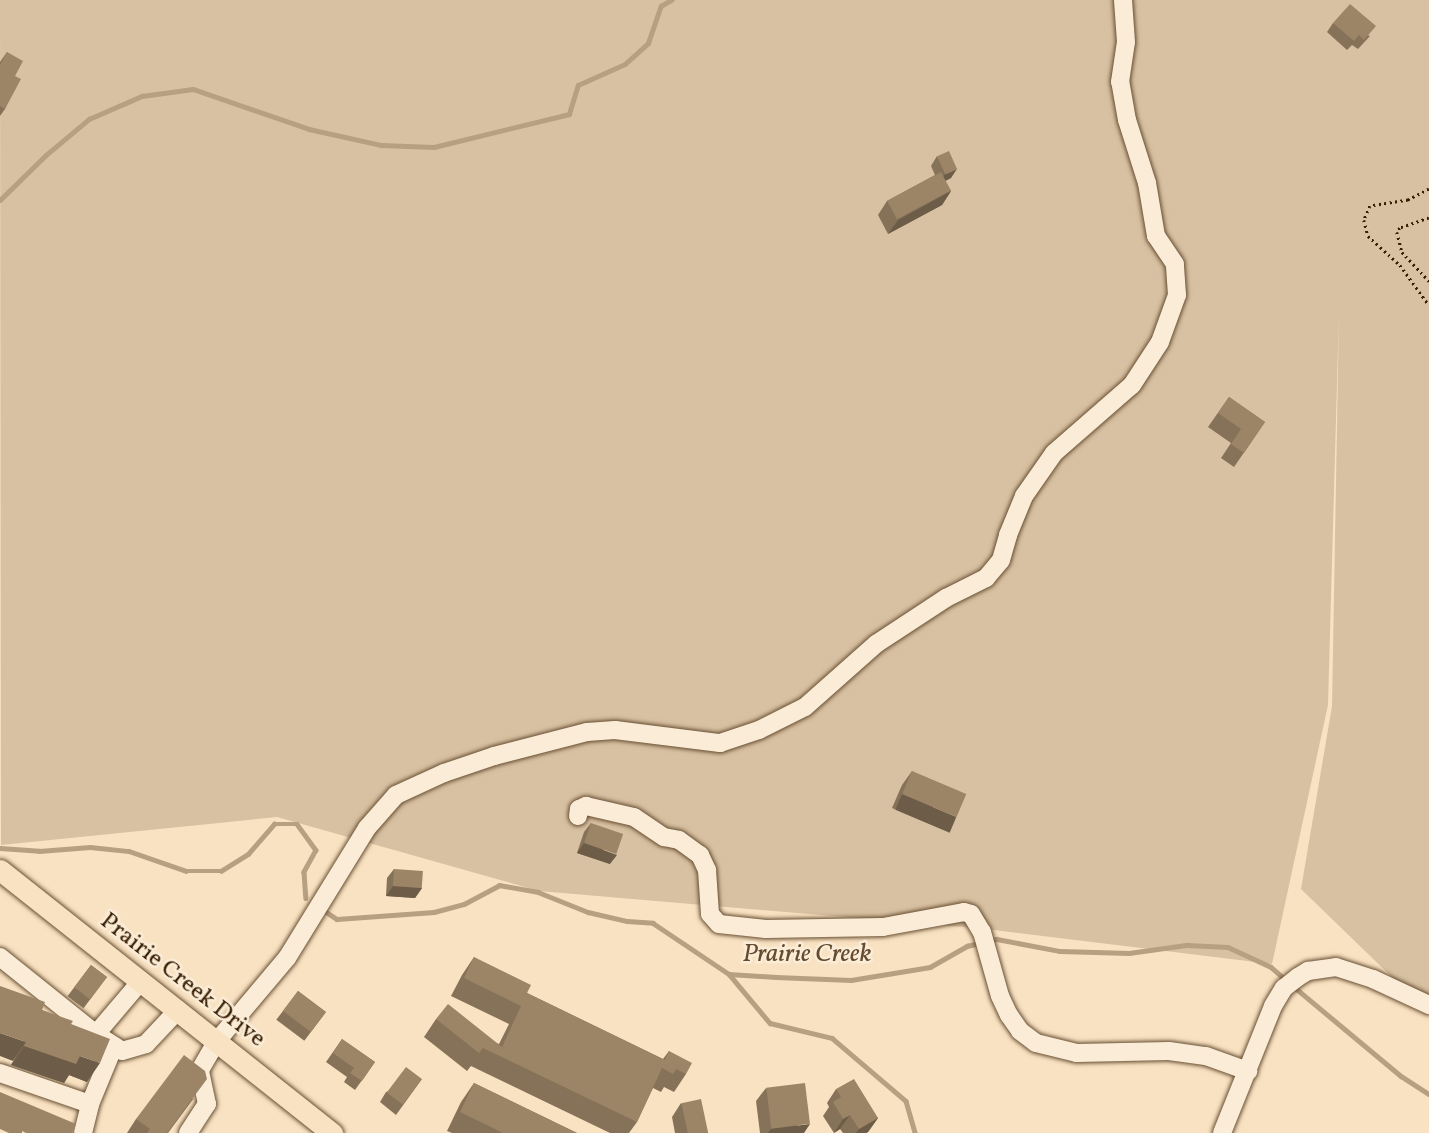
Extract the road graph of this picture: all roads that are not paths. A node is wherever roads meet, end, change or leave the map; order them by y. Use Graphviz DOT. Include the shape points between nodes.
graph roads {
  1 [pos="1123,0"];
  2 [pos="578,816"];
  3 [pos="0,870"];
  4 [pos="0,957"];
  5 [pos="141,981"];
  6 [pos="1429,1005"];
  7 [pos="178,1010"];
  8 [pos="96,1034"];
  9 [pos="217,1041"];
  10 [pos="114,1046"];
  11 [pos="1248,1071"];
  12 [pos="0,1073"];
  13 [pos="90,1104"];
  14 [pos="83,1133"];
  15 [pos="188,1133"];
  16 [pos="332,1133"];
  17 [pos="1222,1133"];
  1 -- 9 [label="street" via="1126,41 1120,82 1156,236 1175,264 1177,295 1160,342 1132,385 1054,453 1024,496 1002,560 986,578 876,644 805,707 759,730 720,743 615,730 587,732 494,756 396,795 367,828 287,958"];
  2 -- 11 [label="street" via="579,809 586,806 634,817 700,855 707,870 710,914 719,924 766,929 883,927 964,912 971,914 982,932 1009,1015 1036,1043 1077,1053 1169,1051 1206,1056"];
  3 -- 5 [label="main road, Prairie Creek Drive"];
  4 -- 8 [label="street"];
  5 -- 7 [label="main road, Prairie Creek Drive"];
  5 -- 8 [label="street"];
  6 -- 11 [label="street" via="1336,967 1308,971 1291,982 1273,1006"];
  7 -- 9 [label="main road, Prairie Creek Drive"];
  7 -- 10 [label="street" via="146,1044 122,1051"];
  8 -- 10 [label="street"];
  9 -- 15 [label="street" via="200,1070 207,1104"];
  9 -- 16 [label="main road, Prairie Creek Drive"];
  10 -- 13 [label="street"];
  11 -- 17 [label="street"];
  12 -- 13 [label="street"];
  13 -- 14 [label="street"];
}
